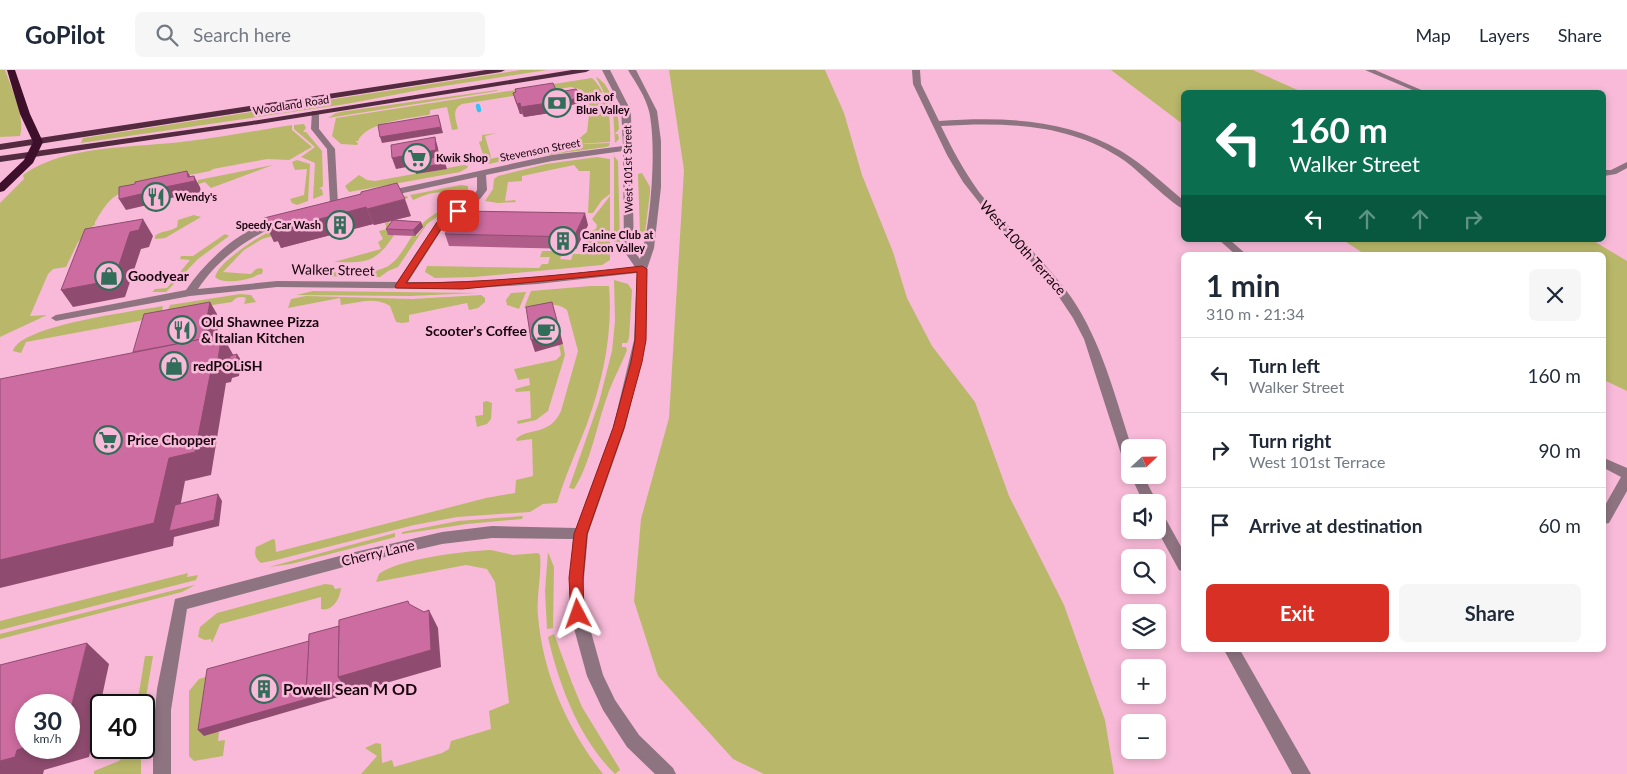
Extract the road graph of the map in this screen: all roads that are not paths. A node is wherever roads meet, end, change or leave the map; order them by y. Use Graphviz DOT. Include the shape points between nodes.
graph roads {
  1 [pos="11,70"];
  2 [pos="501,70"];
  3 [pos="586,70"];
  4 [pos="606,70"];
  5 [pos="632,70"];
  6 [pos="916,70"];
  7 [pos="1369,70"];
  8 [pos="1417,90"];
  9 [pos="315,113"];
  10 [pos="937,124"];
  11 [pos="38,142"];
  12 [pos="0,148"];
  13 [pos="628,148"];
  14 [pos="33,154"];
  15 [pos="0,159"];
  16 [pos="1627,165"];
  17 [pos="1606,173"];
  18 [pos="481,174"];
  19 [pos="0,189"];
  20 [pos="377,195"];
  21 [pos="335,203"];
  22 [pos="1181,204"];
  23 [pos="289,216"];
  24 [pos="1226,242"];
  25 [pos="1238,252"];
  26 [pos="642,269"];
  27 [pos="400,286"];
  28 [pos="190,293"];
  29 [pos="56,318"];
  30 [pos="1123,439"];
  31 [pos="1606,464"];
  32 [pos="1627,474"];
  33 [pos="1627,479"];
  34 [pos="1606,516"];
  35 [pos="1166,533"];
  36 [pos="581,534"];
  37 [pos="1181,560"];
  38 [pos="1233,652"];
  39 [pos="162,774"];
  40 [pos="667,774"];
  41 [pos="1302,774"];
  1 -- 11 [label="highway"];
  2 -- 11 [label="main road, Woodland Road"];
  3 -- 9 [label="main road, Woodland Road"];
  4 -- 13 [label="street, West 101st Street" via="625,107"];
  5 -- 26 [label="street, West 101st Street" via="648,98 657,141 649,248"];
  6 -- 10 [label="street, West 100th Terrace" via="917,84"];
  7 -- 8 [label="street"];
  9 -- 14 [label="main road, Woodland Road"];
  9 -- 21 [label="street" via="315,129 331,148"];
  10 -- 22 [label="street" via="1008,122 1064,130 1120,154"];
  10 -- 30 [label="street, West 100th Terrace" via="966,181 1056,282 1082,320"];
  11 -- 12 [label="main road, Woodland Road"];
  11 -- 14 [label="highway"];
  13 -- 18 [label="street, Stevenson Street" via="552,158"];
  13 -- 26 [label="street, West 101st Street" via="629,251"];
  14 -- 15 [label="main road, Woodland Road"];
  14 -- 19 [label="highway"];
  16 -- 17 [label="street"];
  18 -- 20 [label="street, Stevenson Street"];
  18 -- 27 [label="street" via="482,190 477,197 440,224"];
  23 -- 28 [label="street" via="234,245 200,276"];
  24 -- 25 [label="street"];
  26 -- 27 [label="street, Walker Street" via="462,286"];
  26 -- 36 [label="street, West 101st Street" via="640,340 636,362 619,428"];
  27 -- 28 [label="street, Walker Street" via="277,284"];
  28 -- 29 [label="street, Walker Street"];
  31 -- 32 [label="street"];
  33 -- 34 [label="street"];
  35 -- 37 [label="street"];
  36 -- 39 [label="street, Cherry Lane" via="492,532 442,538 180,604 162,706"];
  36 -- 40 [label="street, West 101st Street" via="576,574 578,614 594,676 634,741"];
  38 -- 41 [label="street"];
}
